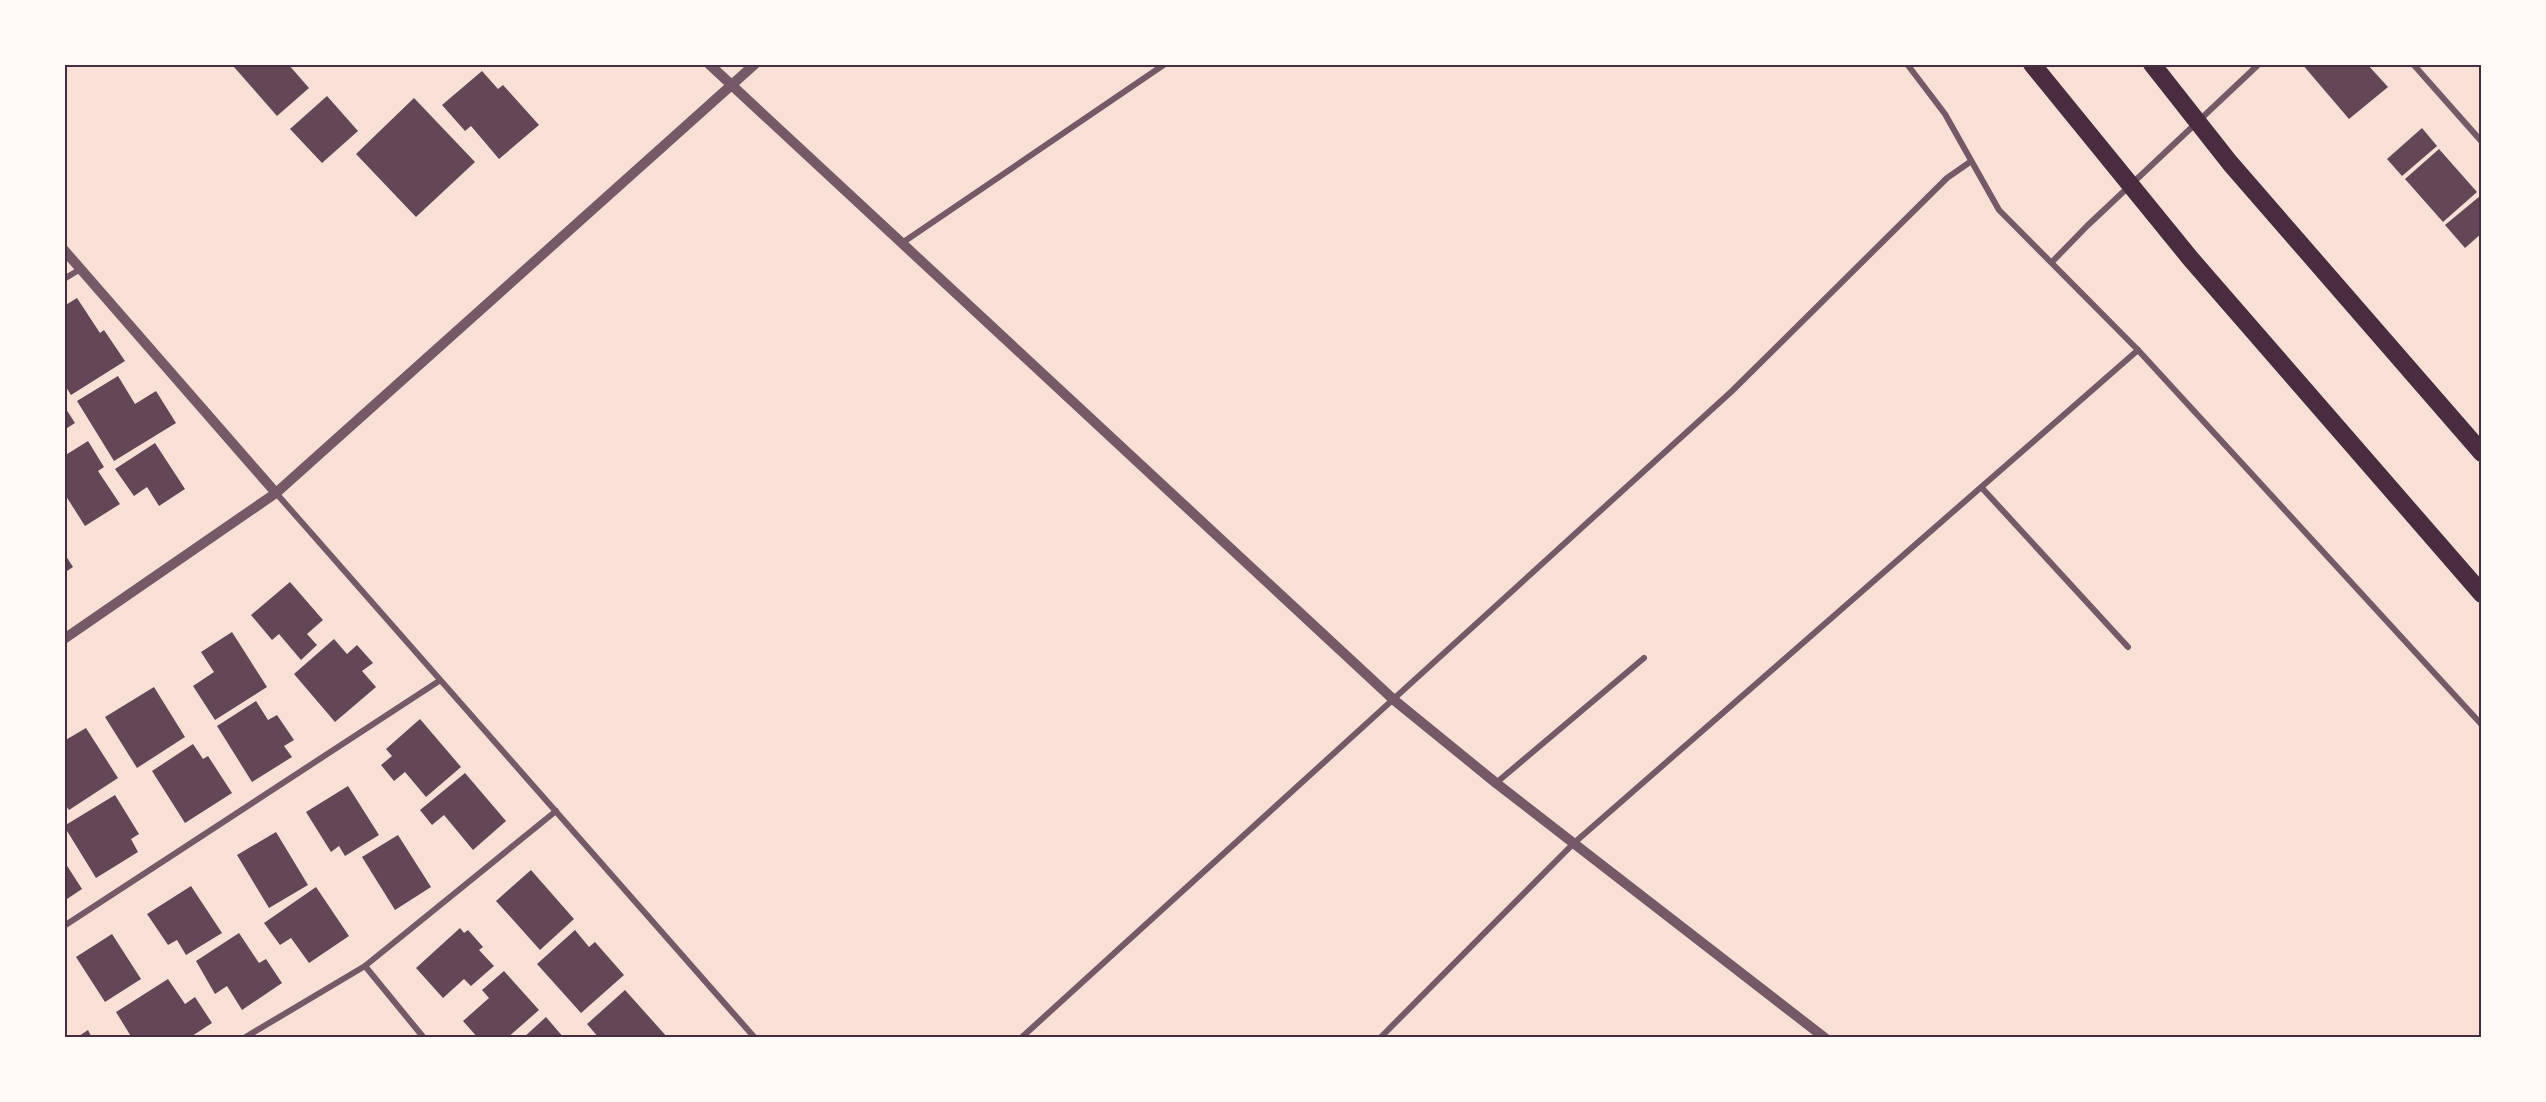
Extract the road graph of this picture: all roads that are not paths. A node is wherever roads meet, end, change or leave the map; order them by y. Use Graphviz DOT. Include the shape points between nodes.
graph roads {
  1 [pos="709,64"];
  2 [pos="755,64"];
  3 [pos="1164,64"];
  4 [pos="1906,64"];
  5 [pos="2032,64"];
  6 [pos="2152,64"];
  7 [pos="2259,64"];
  8 [pos="2414,65"];
  9 [pos="732,86"];
  10 [pos="2481,142"];
  11 [pos="1970,162"];
  12 [pos="902,243"];
  13 [pos="64,250"];
  14 [pos="2052,262"];
  15 [pos="82,268"];
  16 [pos="64,279"];
  17 [pos="2138,350"];
  18 [pos="2481,453"];
  19 [pos="1982,488"];
  20 [pos="276,493"];
  21 [pos="2481,594"];
  22 [pos="64,639"];
  23 [pos="2128,647"];
  24 [pos="1644,658"];
  25 [pos="439,681"];
  26 [pos="1394,700"];
  27 [pos="2481,725"];
  28 [pos="1496,783"];
  29 [pos="556,811"];
  30 [pos="1574,843"];
  31 [pos="64,926"];
  32 [pos="365,966"];
  33 [pos="244,1038"];
  34 [pos="424,1038"];
  35 [pos="755,1038"];
  36 [pos="1021,1038"];
  37 [pos="1380,1038"];
  38 [pos="1825,1038"];
  1 -- 9 [label="street"];
  2 -- 9 [label="street"];
  3 -- 12 [label="street"];
  4 -- 11 [label="street" via="1945,114"];
  5 -- 21 [label="highway" via="2190,258"];
  6 -- 18 [label="highway" via="2238,171"];
  7 -- 14 [label="street"];
  8 -- 10 [label="street"];
  9 -- 12 [label="street"];
  9 -- 20 [label="street"];
  11 -- 14 [label="street" via="1999,210"];
  11 -- 26 [label="street" via="1947,178 1732,391"];
  12 -- 26 [label="street"];
  13 -- 15 [label="street"];
  14 -- 17 [label="street"];
  15 -- 16 [label="street"];
  15 -- 20 [label="street"];
  17 -- 19 [label="street"];
  17 -- 27 [label="street"];
  19 -- 23 [label="street"];
  19 -- 30 [label="street"];
  20 -- 22 [label="street"];
  20 -- 25 [label="street"];
  24 -- 28 [label="street"];
  25 -- 29 [label="street"];
  25 -- 31 [label="street"];
  26 -- 28 [label="street"];
  26 -- 36 [label="street"];
  28 -- 30 [label="street"];
  29 -- 32 [label="street"];
  29 -- 35 [label="street"];
  30 -- 37 [label="street"];
  30 -- 38 [label="street"];
  32 -- 33 [label="street"];
  32 -- 34 [label="street"];
}
